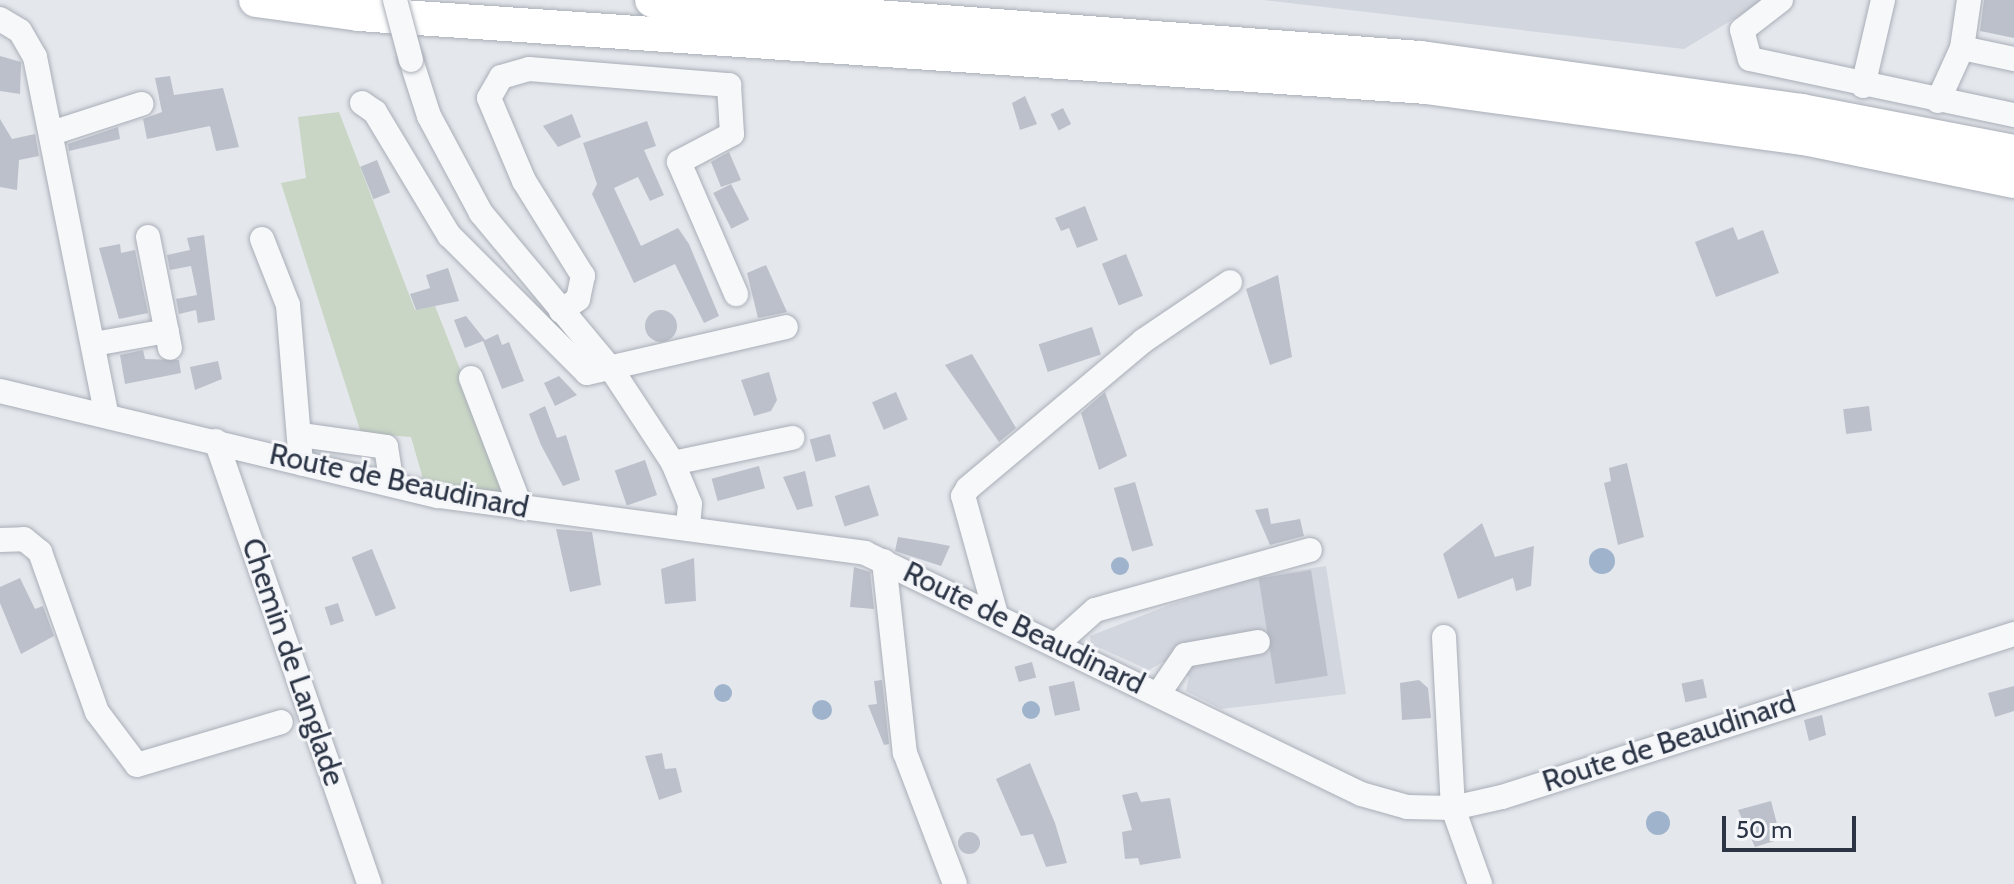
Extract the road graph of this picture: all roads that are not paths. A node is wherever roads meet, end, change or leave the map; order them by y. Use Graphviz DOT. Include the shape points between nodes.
graph roads {
  1 [pos="256,0"];
  2 [pos="395,0"];
  3 [pos="652,0"];
  4 [pos="1781,0"];
  5 [pos="1883,0"];
  6 [pos="1969,0"];
  7 [pos="0,19"];
  8 [pos="1962,48"];
  9 [pos="2014,59"];
  10 [pos="1863,86"];
  11 [pos="1938,101"];
  12 [pos="362,103"];
  13 [pos="141,104"];
  14 [pos="2014,115"];
  15 [pos="52,133"];
  16 [pos="2014,152"];
  17 [pos="2014,181"];
  18 [pos="148,237"];
  19 [pos="262,239"];
  20 [pos="1230,282"];
  21 [pos="736,294"];
  22 [pos="561,311"];
  23 [pos="786,327"];
  24 [pos="94,344"];
  25 [pos="612,370"];
  26 [pos="471,378"];
  27 [pos="0,391"];
  28 [pos="107,416"];
  29 [pos="301,435"];
  30 [pos="792,438"];
  31 [pos="216,441"];
  32 [pos="301,463"];
  33 [pos="673,463"];
  34 [pos="392,485"];
  35 [pos="521,508"];
  36 [pos="688,529"];
  37 [pos="0,540"];
  38 [pos="1310,550"];
  39 [pos="884,561"];
  40 [pos="995,611"];
  41 [pos="2014,634"];
  42 [pos="1444,637"];
  43 [pos="1258,642"];
  44 [pos="1058,643"];
  45 [pos="1159,693"];
  46 [pos="281,722"];
  47 [pos="1453,808"];
  48 [pos="369,884"];
  49 [pos="955,884"];
  50 [pos="1480,884"];
  1 -- 17 [label="highway" via="359,14 1426,87 1804,138"];
  2 -- 22 [label="street, bridge" via="411,60 462,182"];
  3 -- 16 [label="highway" via="1420,58 1801,111"];
  4 -- 10 [label="street" via="1742,30 1750,59"];
  5 -- 10 [label="street"];
  6 -- 8 [label="street"];
  7 -- 15 [label="street" via="20,31 35,57"];
  8 -- 9 [label="street"];
  8 -- 11 [label="street"];
  10 -- 11 [label="street"];
  11 -- 14 [label="street"];
  12 -- 25 [label="street" via="375,112 449,235 580,368"];
  13 -- 15 [label="street"];
  15 -- 24 [label="street"];
  18 -- 24 [label="street" via="168,339"];
  19 -- 29 [label="street" via="288,305"];
  20 -- 40 [label="street" via="1143,341 968,488 963,496"];
  21 -- 22 [label="street" via="679,162 732,134 729,85 529,69 501,77 489,98 524,181 583,276 578,299"];
  22 -- 25 [label="street"];
  23 -- 25 [label="street"];
  24 -- 28 [label="street"];
  25 -- 33 [label="street"];
  26 -- 35 [label="street"];
  27 -- 28 [label="street, Route de Beaudinard"];
  28 -- 31 [label="street, Route de Beaudinard"];
  29 -- 32 [label="street"];
  29 -- 34 [label="street" via="386,447"];
  30 -- 33 [label="street"];
  31 -- 32 [label="street, Route de Beaudinard"];
  31 -- 48 [label="street, Chemin de Langlade"];
  32 -- 34 [label="street, Route de Beaudinard"];
  33 -- 36 [label="street" via="690,504"];
  34 -- 35 [label="street, Route de Beaudinard"];
  35 -- 36 [label="street, Route de Beaudinard"];
  36 -- 39 [label="street, Route de Beaudinard"];
  37 -- 46 [label="street" via="24,539 40,552 97,712 137,765"];
  38 -- 44 [label="street" via="1095,610"];
  39 -- 40 [label="street, Route de Beaudinard"];
  39 -- 49 [label="street" via="905,753"];
  40 -- 44 [label="street, Route de Beaudinard"];
  41 -- 47 [label="street, Route de Beaudinard"];
  42 -- 47 [label="street"];
  43 -- 45 [label="street" via="1185,655"];
  44 -- 45 [label="street, Route de Beaudinard"];
  45 -- 47 [label="street, Route de Beaudinard" via="1361,794"];
  47 -- 50 [label="street"];
}
